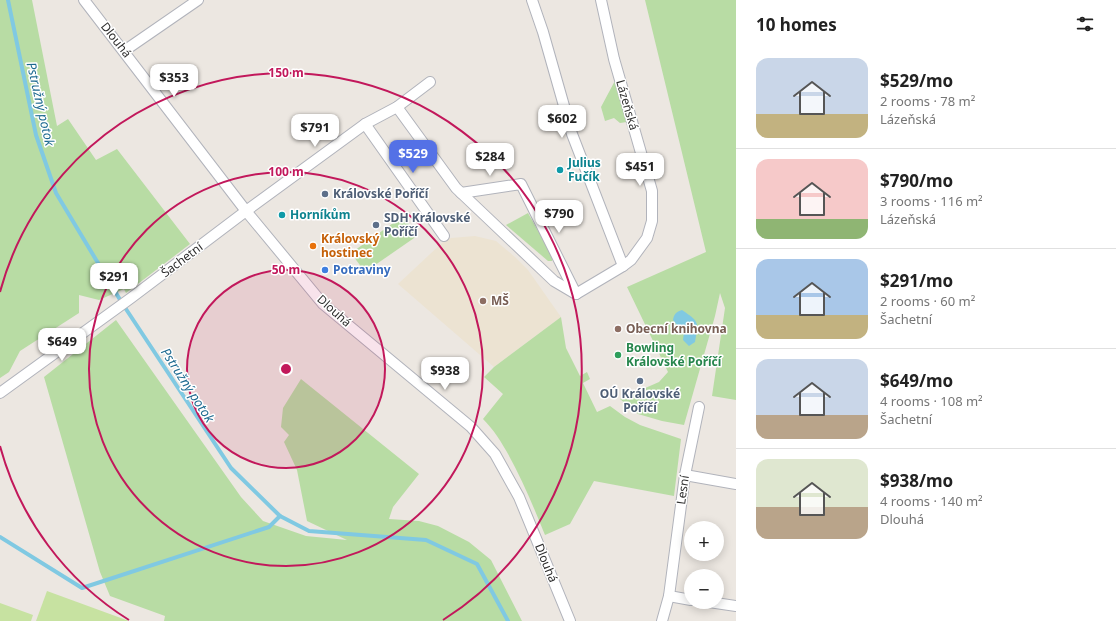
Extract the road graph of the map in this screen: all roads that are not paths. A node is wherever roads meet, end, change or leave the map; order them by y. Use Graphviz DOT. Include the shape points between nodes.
graph roads {
  1 [pos="84,0"];
  2 [pos="198,0"];
  3 [pos="532,0"];
  4 [pos="601,0"];
  5 [pos="124,51"];
  6 [pos="430,82"];
  7 [pos="397,107"];
  8 [pos="364,124"];
  9 [pos="461,193"];
  10 [pos="246,211"];
  11 [pos="444,236"];
  12 [pos="623,266"];
  13 [pos="576,294"];
  14 [pos="0,393"];
  15 [pos="699,407"];
  16 [pos="685,475"];
  17 [pos="736,484"];
  18 [pos="669,596"];
  19 [pos="684,599"];
  20 [pos="724,604"];
  21 [pos="736,606"];
  22 [pos="570,621"];
  23 [pos="662,621"];
  1 -- 5 [label="street, Dlouhá"];
  2 -- 5 [label="street"];
  3 -- 12 [label="street" via="572,134"];
  4 -- 12 [label="street, Lázeňská" via="614,58 652,191 652,222 647,238 631,260"];
  5 -- 10 [label="street, Dlouhá"];
  6 -- 7 [label="street"];
  7 -- 8 [label="street"];
  7 -- 9 [label="street"];
  8 -- 10 [label="street"];
  8 -- 11 [label="street"];
  9 -- 13 [label="street" via="554,281"];
  9 -- 13 [label="street" via="521,184"];
  10 -- 14 [label="street, Šachetní"];
  10 -- 22 [label="street, Dlouhá" via="323,304 471,427 495,454 519,497"];
  12 -- 13 [label="street, Lázeňská"];
  15 -- 16 [label="street, Lesní"];
  16 -- 17 [label="street"];
  16 -- 18 [label="street, Lesní"];
  18 -- 19 [label="street"];
  18 -- 23 [label="street, Lesní"];
  20 -- 21 [label="street"];
}
